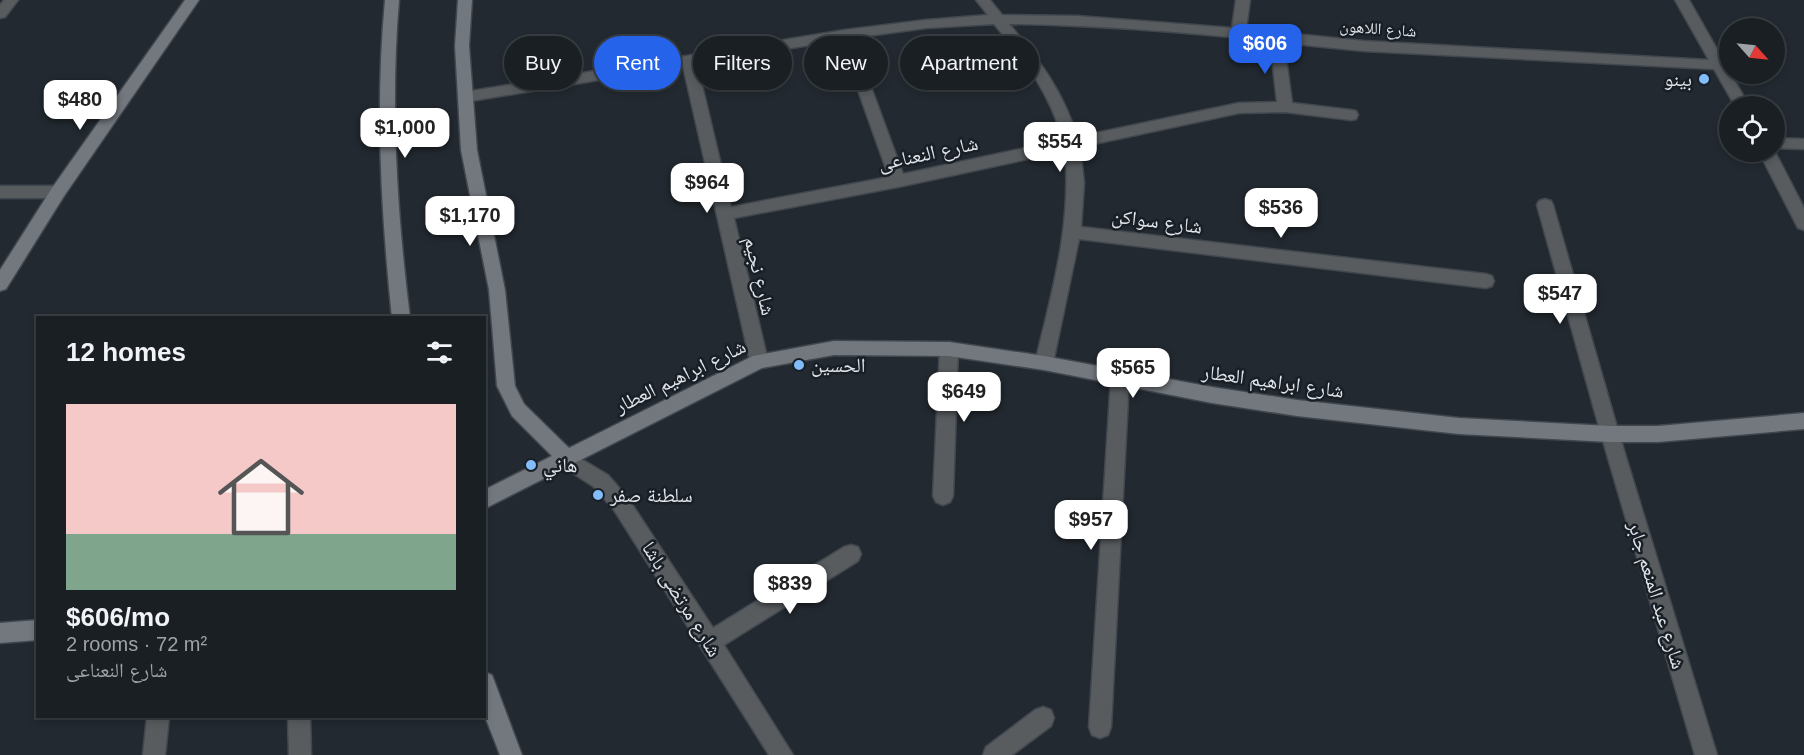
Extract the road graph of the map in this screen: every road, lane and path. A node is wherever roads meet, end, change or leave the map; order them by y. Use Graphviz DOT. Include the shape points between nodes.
graph roads {
  1 [pos="11,0"];
  2 [pos="192,0"];
  3 [pos="392,0"];
  4 [pos="465,0"];
  5 [pos="983,0"];
  6 [pos="1243,0"];
  7 [pos="1682,0"];
  8 [pos="0,14"];
  9 [pos="997,19"];
  10 [pos="1238,34"];
  11 [pos="845,35"];
  12 [pos="1277,39"];
  13 [pos="689,60"];
  14 [pos="1719,63"];
  15 [pos="1719,65"];
  16 [pos="465,97"];
  17 [pos="1285,107"];
  18 [pos="1352,115"];
  19 [pos="1785,143"];
  20 [pos="1804,144"];
  21 [pos="1073,145"];
  22 [pos="1772,162"];
  23 [pos="898,181"];
  24 [pos="0,192"];
  25 [pos="58,192"];
  26 [pos="1545,205"];
  27 [pos="724,214"];
  28 [pos="1804,224"];
  29 [pos="1073,232"];
  30 [pos="1486,281"];
  31 [pos="0,284"];
  32 [pos="401,316"];
  33 [pos="949,349"];
  34 [pos="759,361"];
  35 [pos="1044,363"];
  36 [pos="1120,378"];
  37 [pos="1804,422"];
  38 [pos="1610,434"];
  39 [pos="566,458"];
  40 [pos="943,496"];
  41 [pos="486,499"];
  42 [pos="851,554"];
  43 [pos="36,630"];
  44 [pos="0,633"];
  45 [pos="709,642"];
  46 [pos="486,688"];
  47 [pos="158,718"];
  48 [pos="299,718"];
  49 [pos="1043,718"];
  50 [pos="1100,727"];
  51 [pos="154,755"];
  52 [pos="300,755"];
  53 [pos="511,755"];
  54 [pos="782,755"];
  55 [pos="994,755"];
  56 [pos="1706,755"];
  1 -- 8 [label="street"];
  2 -- 25 [label="street"];
  3 -- 32 [label="street" via="388,39 389,183"];
  4 -- 16 [label="street"];
  5 -- 9 [label="street"];
  6 -- 10 [label="street"];
  7 -- 14 [label="street"];
  9 -- 10 [label="street, شارع اللاهون" via="1077,20"];
  9 -- 11 [label="street, شارع اللاهون"];
  9 -- 21 [label="street" via="1045,79"];
  10 -- 12 [label="street, شارع اللاهون"];
  11 -- 13 [label="street, شارع اللاهون"];
  11 -- 23 [label="street"];
  12 -- 15 [label="street, شارع اللاهون"];
  12 -- 17 [label="street"];
  13 -- 16 [label="street, شارع اللاهون"];
  13 -- 27 [label="street, شارع نجيم"];
  16 -- 39 [label="street" via="469,150 496,290 506,386 518,411"];
  17 -- 18 [label="street, شارع النعناعى"];
  17 -- 21 [label="street, شارع النعناعى" via="1218,112"];
  19 -- 20 [label="street"];
  21 -- 23 [label="street, شارع النعناعى"];
  21 -- 29 [label="street" via="1077,173"];
  22 -- 28 [label="street"];
  23 -- 27 [label="street, شارع النعناعى"];
  24 -- 25 [label="street"];
  25 -- 31 [label="street"];
  26 -- 38 [label="street, شارع عبد المنعم جابر"];
  27 -- 34 [label="street, شارع نجيم"];
  29 -- 30 [label="street, شارع سواكن"];
  29 -- 35 [label="street"];
  33 -- 34 [label="street, شارع ابراهيم العطار" via="834,348"];
  33 -- 35 [label="street, شارع ابراهيم العطار"];
  33 -- 40 [label="street"];
  34 -- 39 [label="street, شارع ابراهيم العطار"];
  35 -- 36 [label="street, شارع ابراهيم العطار"];
  36 -- 38 [label="street, شارع ابراهيم العطار" via="1384,419"];
  36 -- 50 [label="street"];
  37 -- 38 [label="street, شارع ابراهيم العطار"];
  38 -- 56 [label="street, شارع عبد المنعم جابر"];
  39 -- 41 [label="street, شارع ابراهيم العطار"];
  39 -- 45 [label="street, شارع مرتضى باشا" via="601,481 621,504"];
  42 -- 45 [label="street"];
  43 -- 44 [label="street"];
  45 -- 54 [label="street, شارع مرتضى باشا"];
  46 -- 53 [label="street"];
  47 -- 51 [label="street"];
  48 -- 52 [label="street"];
  49 -- 55 [label="street"];
}
